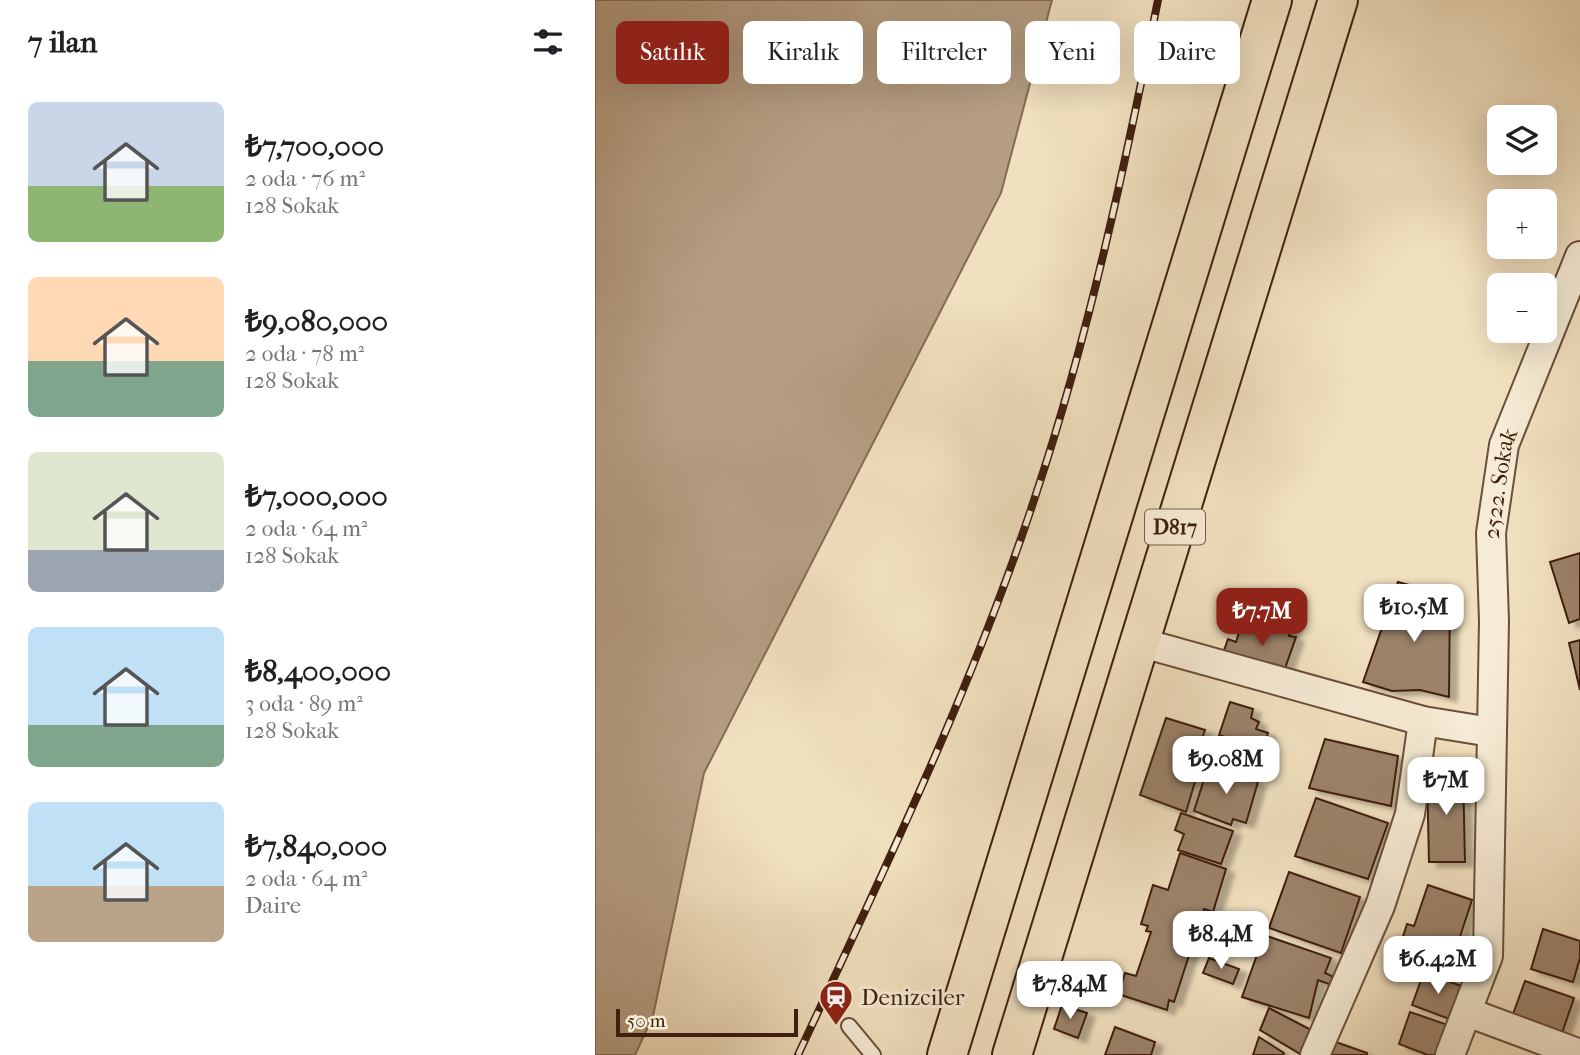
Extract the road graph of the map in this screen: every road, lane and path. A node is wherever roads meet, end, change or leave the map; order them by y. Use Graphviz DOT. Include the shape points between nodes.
graph roads {
  1 [pos="1272,0"];
  2 [pos="1338,0"];
  3 [pos="1580,256"];
  4 [pos="1139,642"];
  5 [pos="1423,720"];
  6 [pos="1492,732"];
  7 [pos="1468,1012"];
  8 [pos="849,1026"];
  9 [pos="1580,1054"];
  10 [pos="873,1055"];
  11 [pos="947,1055"];
  12 [pos="1011,1055"];
  13 [pos="1315,1055"];
  14 [pos="1450,1055"];
  1 -- 11 [label="highway, D817"];
  2 -- 4 [label="highway, D817"];
  3 -- 6 [label="street, 2522. Sokak" via="1504,445 1491,533"];
  4 -- 5 [label="street"];
  4 -- 12 [label="highway, D817"];
  5 -- 6 [label="street"];
  5 -- 13 [label="street" via="1406,827 1380,906"];
  6 -- 7 [label="street, 2522. Sokak" via="1487,956"];
  7 -- 9 [label="street"];
  7 -- 14 [label="street, 2522. Sokak"];
  8 -- 10 [label="lane"];
}
